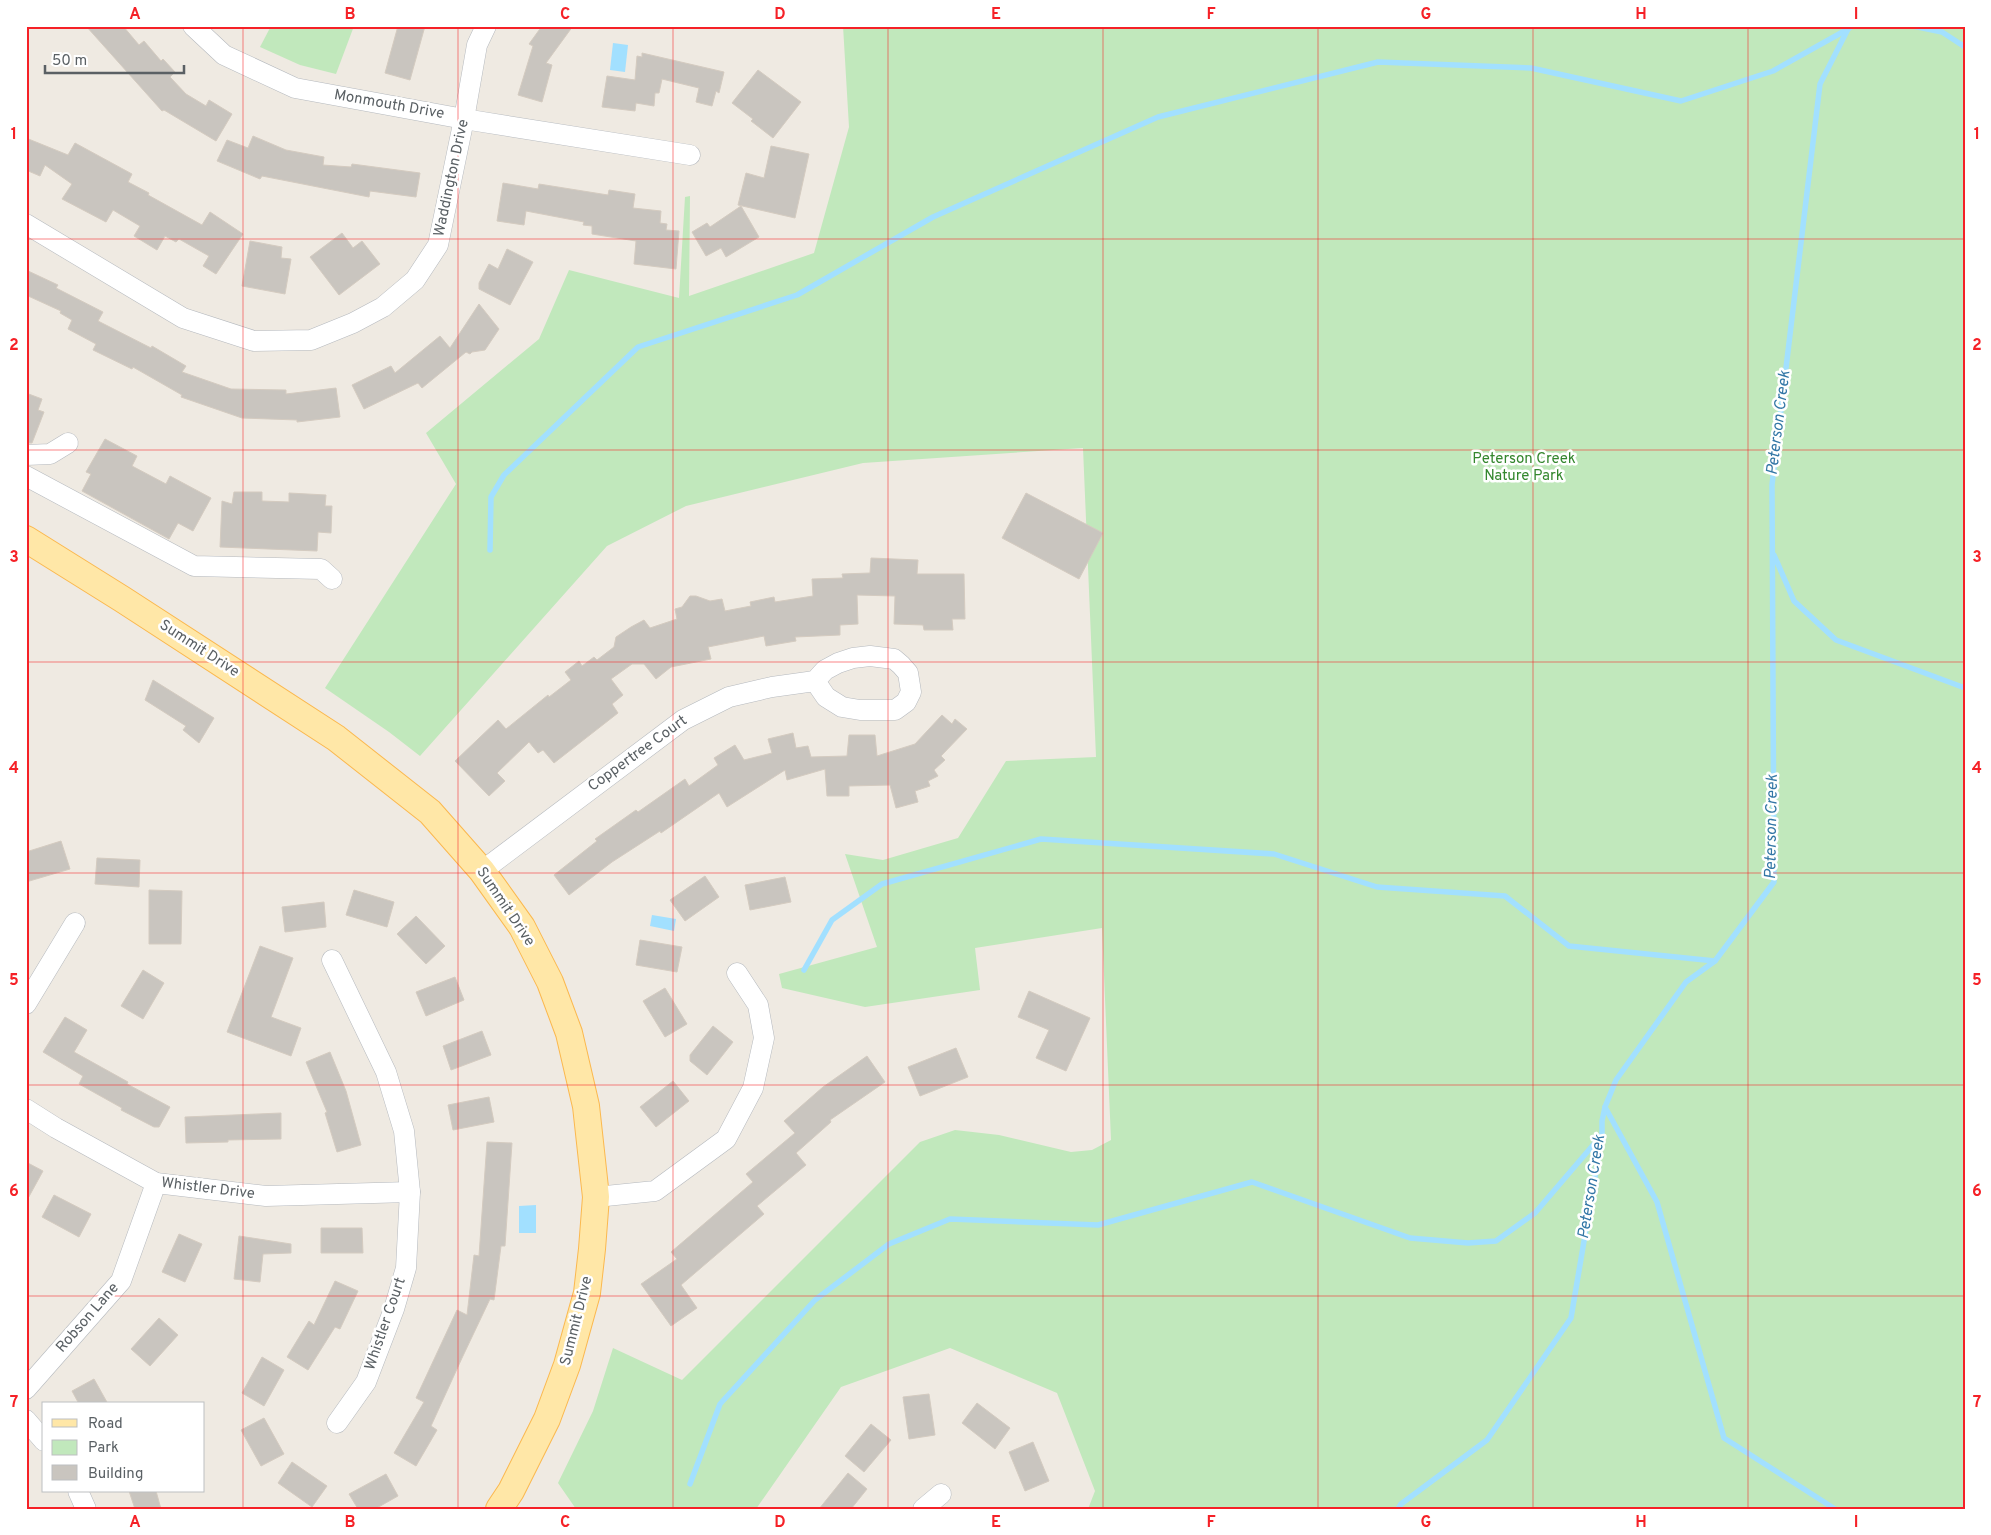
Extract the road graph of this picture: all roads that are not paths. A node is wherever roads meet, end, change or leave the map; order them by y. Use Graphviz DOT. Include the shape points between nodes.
graph roads {
  1 [pos="193,26"];
  2 [pos="486,26"];
  3 [pos="464,119"];
  4 [pos="690,156"];
  5 [pos="26,224"];
  6 [pos="68,443"];
  7 [pos="26,454"];
  8 [pos="26,476"];
  9 [pos="26,539"];
  10 [pos="332,579"];
  11 [pos="815,680"];
  12 [pos="482,871"];
  13 [pos="75,923"];
  14 [pos="332,960"];
  15 [pos="737,973"];
  16 [pos="26,1004"];
  17 [pos="26,1109"];
  18 [pos="156,1183"];
  19 [pos="410,1192"];
  20 [pos="596,1197"];
  21 [pos="26,1390"];
  22 [pos="26,1420"];
  23 [pos="337,1423"];
  24 [pos="42,1439"];
  25 [pos="78,1492"];
  26 [pos="942,1494"];
  27 [pos="86,1509"];
  28 [pos="499,1509"];
  29 [pos="923,1509"];
  1 -- 3 [label="street, Monmouth Drive" via="224,55 295,88"];
  2 -- 3 [label="street, Waddington Drive" via="477,45"];
  3 -- 4 [label="street, Monmouth Drive"];
  3 -- 5 [label="street, Waddington Drive" via="438,245 415,280 383,307 311,340 254,341 183,318"];
  6 -- 7 [label="street" via="50,454"];
  8 -- 10 [label="street" via="194,566 321,569"];
  9 -- 12 [label="main road, Summit Drive" via="336,738 430,812"];
  11 -- 12 [label="street, Coppertree Court" via="729,697 683,720"];
  12 -- 20 [label="main road, Summit Drive" via="522,928 550,982 569,1033 586,1106"];
  13 -- 16 [label="street"];
  14 -- 19 [label="street, Whistler Court" via="386,1072 404,1132"];
  15 -- 20 [label="street" via="758,1005 764,1038 753,1088 726,1139 655,1191"];
  17 -- 18 [label="street, Whistler Drive"];
  18 -- 19 [label="street, Whistler Drive" via="266,1196"];
  18 -- 21 [label="street, Robson Lane" via="121,1281"];
  19 -- 23 [label="street, Whistler Court" via="406,1268 394,1309 366,1382"];
  20 -- 28 [label="main road, Summit Drive" via="587,1293 566,1365 547,1419"];
  22 -- 24 [label="street"];
  25 -- 27 [label="street"];
  26 -- 29 [label="street"];
}
